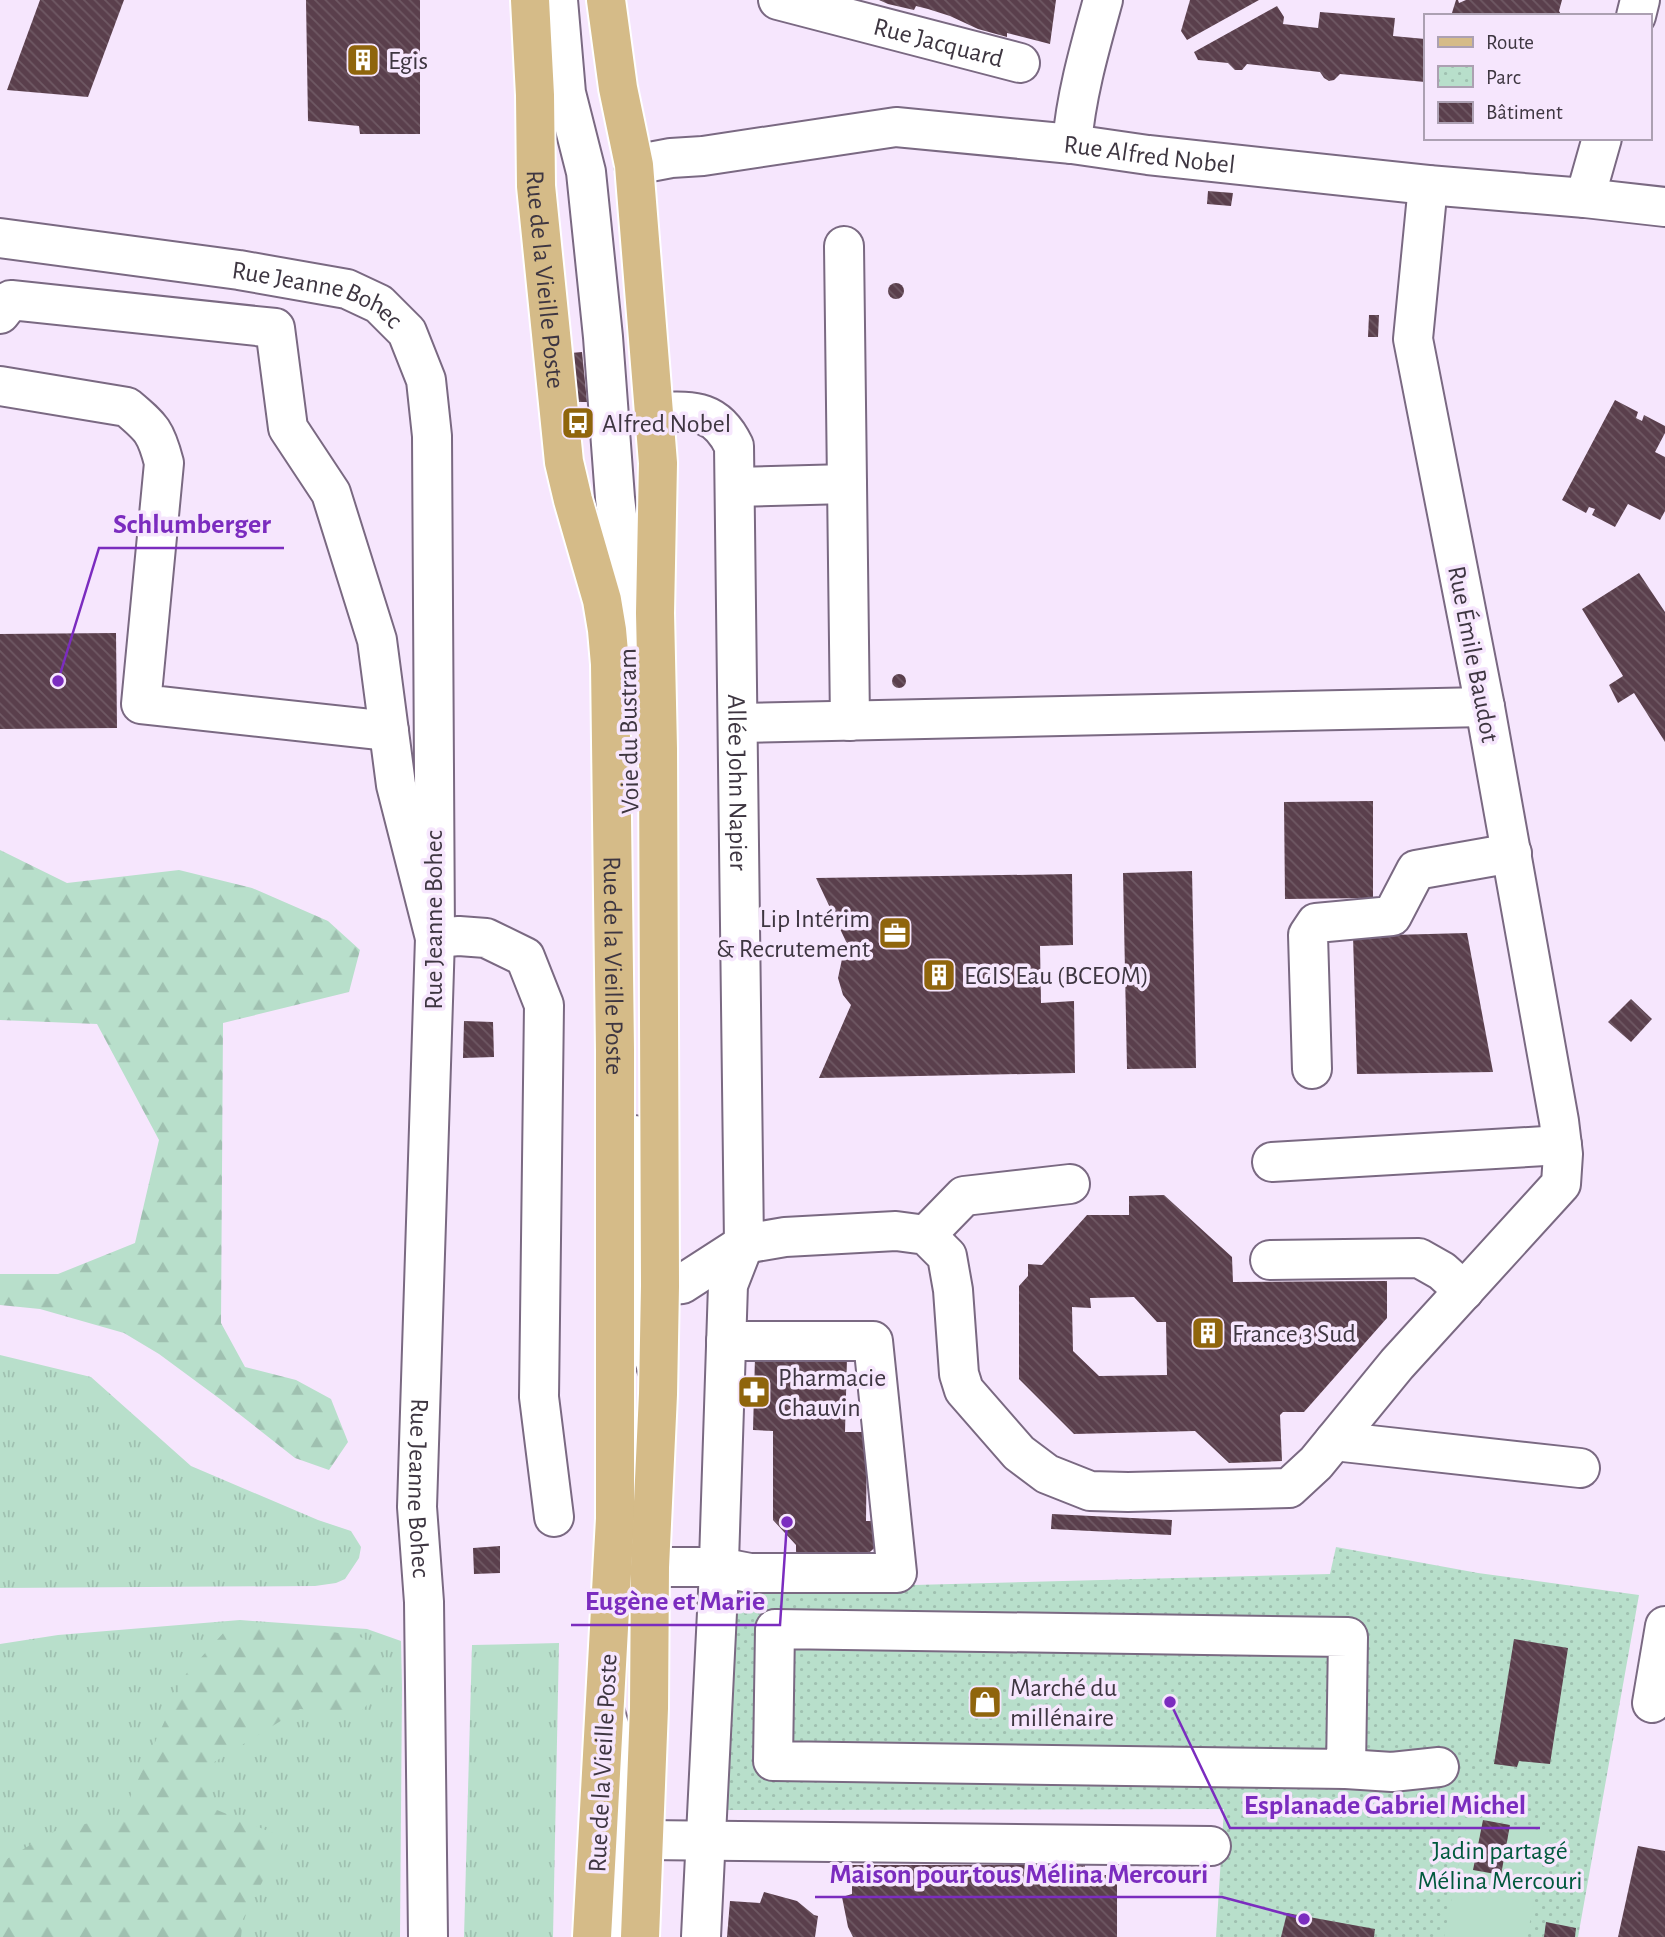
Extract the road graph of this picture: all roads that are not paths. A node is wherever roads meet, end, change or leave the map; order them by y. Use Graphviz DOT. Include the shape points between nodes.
graph roads {
  1 [pos="530,0"];
  2 [pos="558,0"];
  3 [pos="778,0"];
  4 [pos="1103,0"];
  5 [pos="614,4"];
  6 [pos="1020,63"];
  7 [pos="618,88"];
  8 [pos="1601,140"];
  9 [pos="1072,145"];
  10 [pos="634,165"];
  11 [pos="586,172"];
  12 [pos="1428,185"];
  13 [pos="1585,198"];
  14 [pos="1665,207"];
  15 [pos="0,237"];
  16 [pos="844,246"];
  17 [pos="0,314"];
  18 [pos="0,386"];
  19 [pos="655,412"];
  20 [pos="847,484"];
  21 [pos="735,487"];
  22 [pos="621,549"];
  23 [pos="607,630"];
  24 [pos="1485,707"];
  25 [pos="850,721"];
  26 [pos="738,723"];
  27 [pos="389,731"];
  28 [pos="1512,853"];
  29 [pos="435,938"];
  30 [pos="1312,1069"];
  31 [pos="1560,1133"];
  32 [pos="1272,1161"];
  33 [pos="1070,1184"];
  34 [pos="926,1235"];
  35 [pos="744,1244"];
  36 [pos="1270,1260"];
  37 [pos="660,1286"];
  38 [pos="1464,1291"];
  39 [pos="726,1341"];
  40 [pos="658,1370"];
  41 [pos="1334,1441"];
  42 [pos="1580,1468"];
  43 [pos="554,1517"];
  44 [pos="650,1567"];
  45 [pos="719,1567"];
  46 [pos="1665,1626"];
  47 [pos="1652,1703"];
  48 [pos="712,1709"];
  49 [pos="774,1709"];
  50 [pos="605,1713"];
  51 [pos="1439,1767"];
  52 [pos="1346,1769"];
  53 [pos="644,1840"];
  54 [pos="706,1842"];
  55 [pos="1211,1846"];
  56 [pos="428,1937"];
  57 [pos="592,1937"];
  58 [pos="612,1937"];
  59 [pos="640,1937"];
  60 [pos="701,1937"];
  1 -- 23 [label="main road, Rue de la Vieille Poste" via="536,186 564,462"];
  2 -- 11 [label="street, Voie du Bustram" via="566,93"];
  3 -- 6 [label="street, Rue Jacquard"];
  4 -- 9 [label="street" via="1088,53"];
  5 -- 7 [label="main road, Rue de la Vieille Poste"];
  7 -- 10 [label="main road, Rue de la Vieille Poste"];
  7 -- 11 [label="street, Voie du Bustram"];
  8 -- 13 [label="street"];
  9 -- 10 [label="street, Rue Alfred Nobel" via="896,127"];
  9 -- 12 [label="street, Rue Alfred Nobel"];
  10 -- 19 [label="main road, Rue de la Vieille Poste"];
  11 -- 22 [label="street, Voie du Bustram"];
  12 -- 13 [label="street, Rue Alfred Nobel"];
  12 -- 24 [label="street, Rue Émile Baudot" via="1413,339"];
  13 -- 14 [label="street, Rue Alfred Nobel"];
  15 -- 29 [label="street, Rue Jeanne Bohec" via="347,289 379,304 407,332 426,380 432,436"];
  16 -- 20 [label="street"];
  17 -- 27 [label="street" via="11,300 275,328 288,428 331,493 377,640"];
  18 -- 27 [label="street" via="127,407 157,437 164,463 141,704"];
  19 -- 21 [label="street, Allée John Napier" via="692,412 718,422 734,446"];
  19 -- 37 [label="main road, Rue de la Vieille Poste" via="659,485 655,613"];
  20 -- 21 [label="street"];
  20 -- 25 [label="street"];
  21 -- 26 [label="street, Allée John Napier"];
  22 -- 23 [label="street, Voie du Bustram"];
  22 -- 40 [label="street, Voie du Bustram" via="633,945 635,1305"];
  23 -- 50 [label="main road, Rue de la Vieille Poste" via="616,1393"];
  24 -- 25 [label="street"];
  24 -- 28 [label="street, Rue Émile Baudot"];
  25 -- 26 [label="street"];
  26 -- 35 [label="street, Allée John Napier"];
  27 -- 29 [label="street" via="397,785"];
  28 -- 30 [label="street" via="1416,870 1392,916 1316,923 1308,935"];
  28 -- 31 [label="street, Rue Émile Baudot"];
  29 -- 43 [label="street" via="486,938 525,957 544,1004 538,1397"];
  29 -- 56 [label="street, Rue Jeanne Bohec" via="416,1507 424,1602"];
  31 -- 32 [label="street"];
  31 -- 38 [label="street, Rue Émile Baudot" via="1561,1184"];
  33 -- 34 [label="street" via="964,1196"];
  34 -- 35 [label="street" via="897,1231 785,1237"];
  34 -- 41 [label="street, Rue Émile Baudot" via="947,1256 964,1390 1018,1453 1047,1474 1090,1491 1289,1488"];
  35 -- 37 [label="street" via="682,1284"];
  35 -- 39 [label="street" via="728,1285"];
  36 -- 38 [label="street" via="1419,1258"];
  37 -- 40 [label="main road, Rue de la Vieille Poste"];
  38 -- 41 [label="street, Rue Émile Baudot"];
  39 -- 45 [label="street"];
  39 -- 45 [label="street" via="873,1341 897,1573 750,1573"];
  40 -- 44 [label="main road, Rue de la Vieille Poste"];
  41 -- 42 [label="street"];
  44 -- 45 [label="street"];
  44 -- 53 [label="main road, Rue de la Vieille Poste"];
  45 -- 48 [label="street"];
  46 -- 47 [label="street"];
  48 -- 49 [label="street"];
  48 -- 54 [label="street"];
  49 -- 52 [label="street" via="773,1761"];
  49 -- 52 [label="street" via="775,1629 1348,1637"];
  50 -- 57 [label="main road, Rue de la Vieille Poste"];
  50 -- 58 [label="street" via="621,1762"];
  51 -- 52 [label="street" via="1392,1772"];
  53 -- 54 [label="street, Rue de la Vieille Poste"];
  53 -- 59 [label="main road, Rue de la Vieille Poste"];
  54 -- 55 [label="street, Rue de la Vieille Poste"];
  54 -- 60 [label="street"];
}
